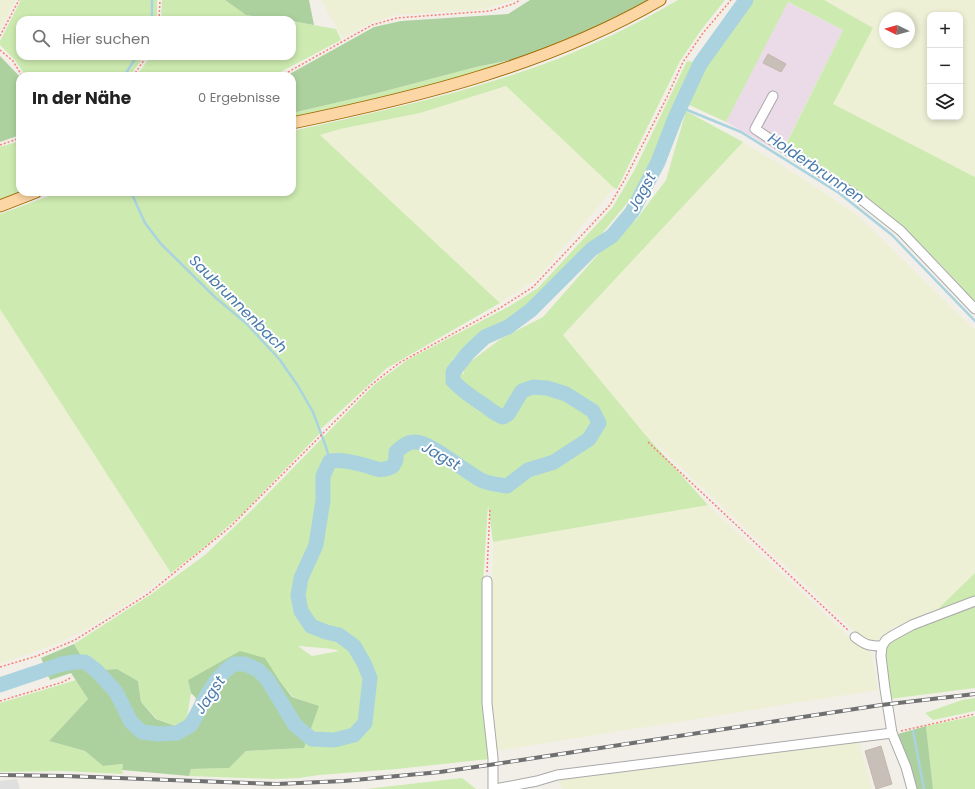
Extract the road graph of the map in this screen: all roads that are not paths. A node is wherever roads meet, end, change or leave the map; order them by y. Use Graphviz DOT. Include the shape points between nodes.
graph roads {
  1 [pos="660,0"];
  2 [pos="773,96"];
  3 [pos="296,122"];
  4 [pos="26,196"];
  5 [pos="0,206"];
  6 [pos="975,309"];
  7 [pos="487,581"];
  8 [pos="975,601"];
  9 [pos="855,637"];
  10 [pos="882,646"];
  11 [pos="892,733"];
  12 [pos="494,789"];
  13 [pos="912,789"];
  1 -- 3 [label="main road" via="589,36 524,62 411,96"];
  2 -- 6 [label="street" via="755,129 857,196 901,231"];
  4 -- 5 [label="main road"];
  7 -- 12 [label="street" via="487,703"];
  8 -- 10 [label="street" via="912,624 886,640"];
  9 -- 10 [label="street" via="871,646"];
  10 -- 11 [label="street" via="881,656"];
  11 -- 12 [label="street" via="557,775"];
  11 -- 13 [label="street"];
}
